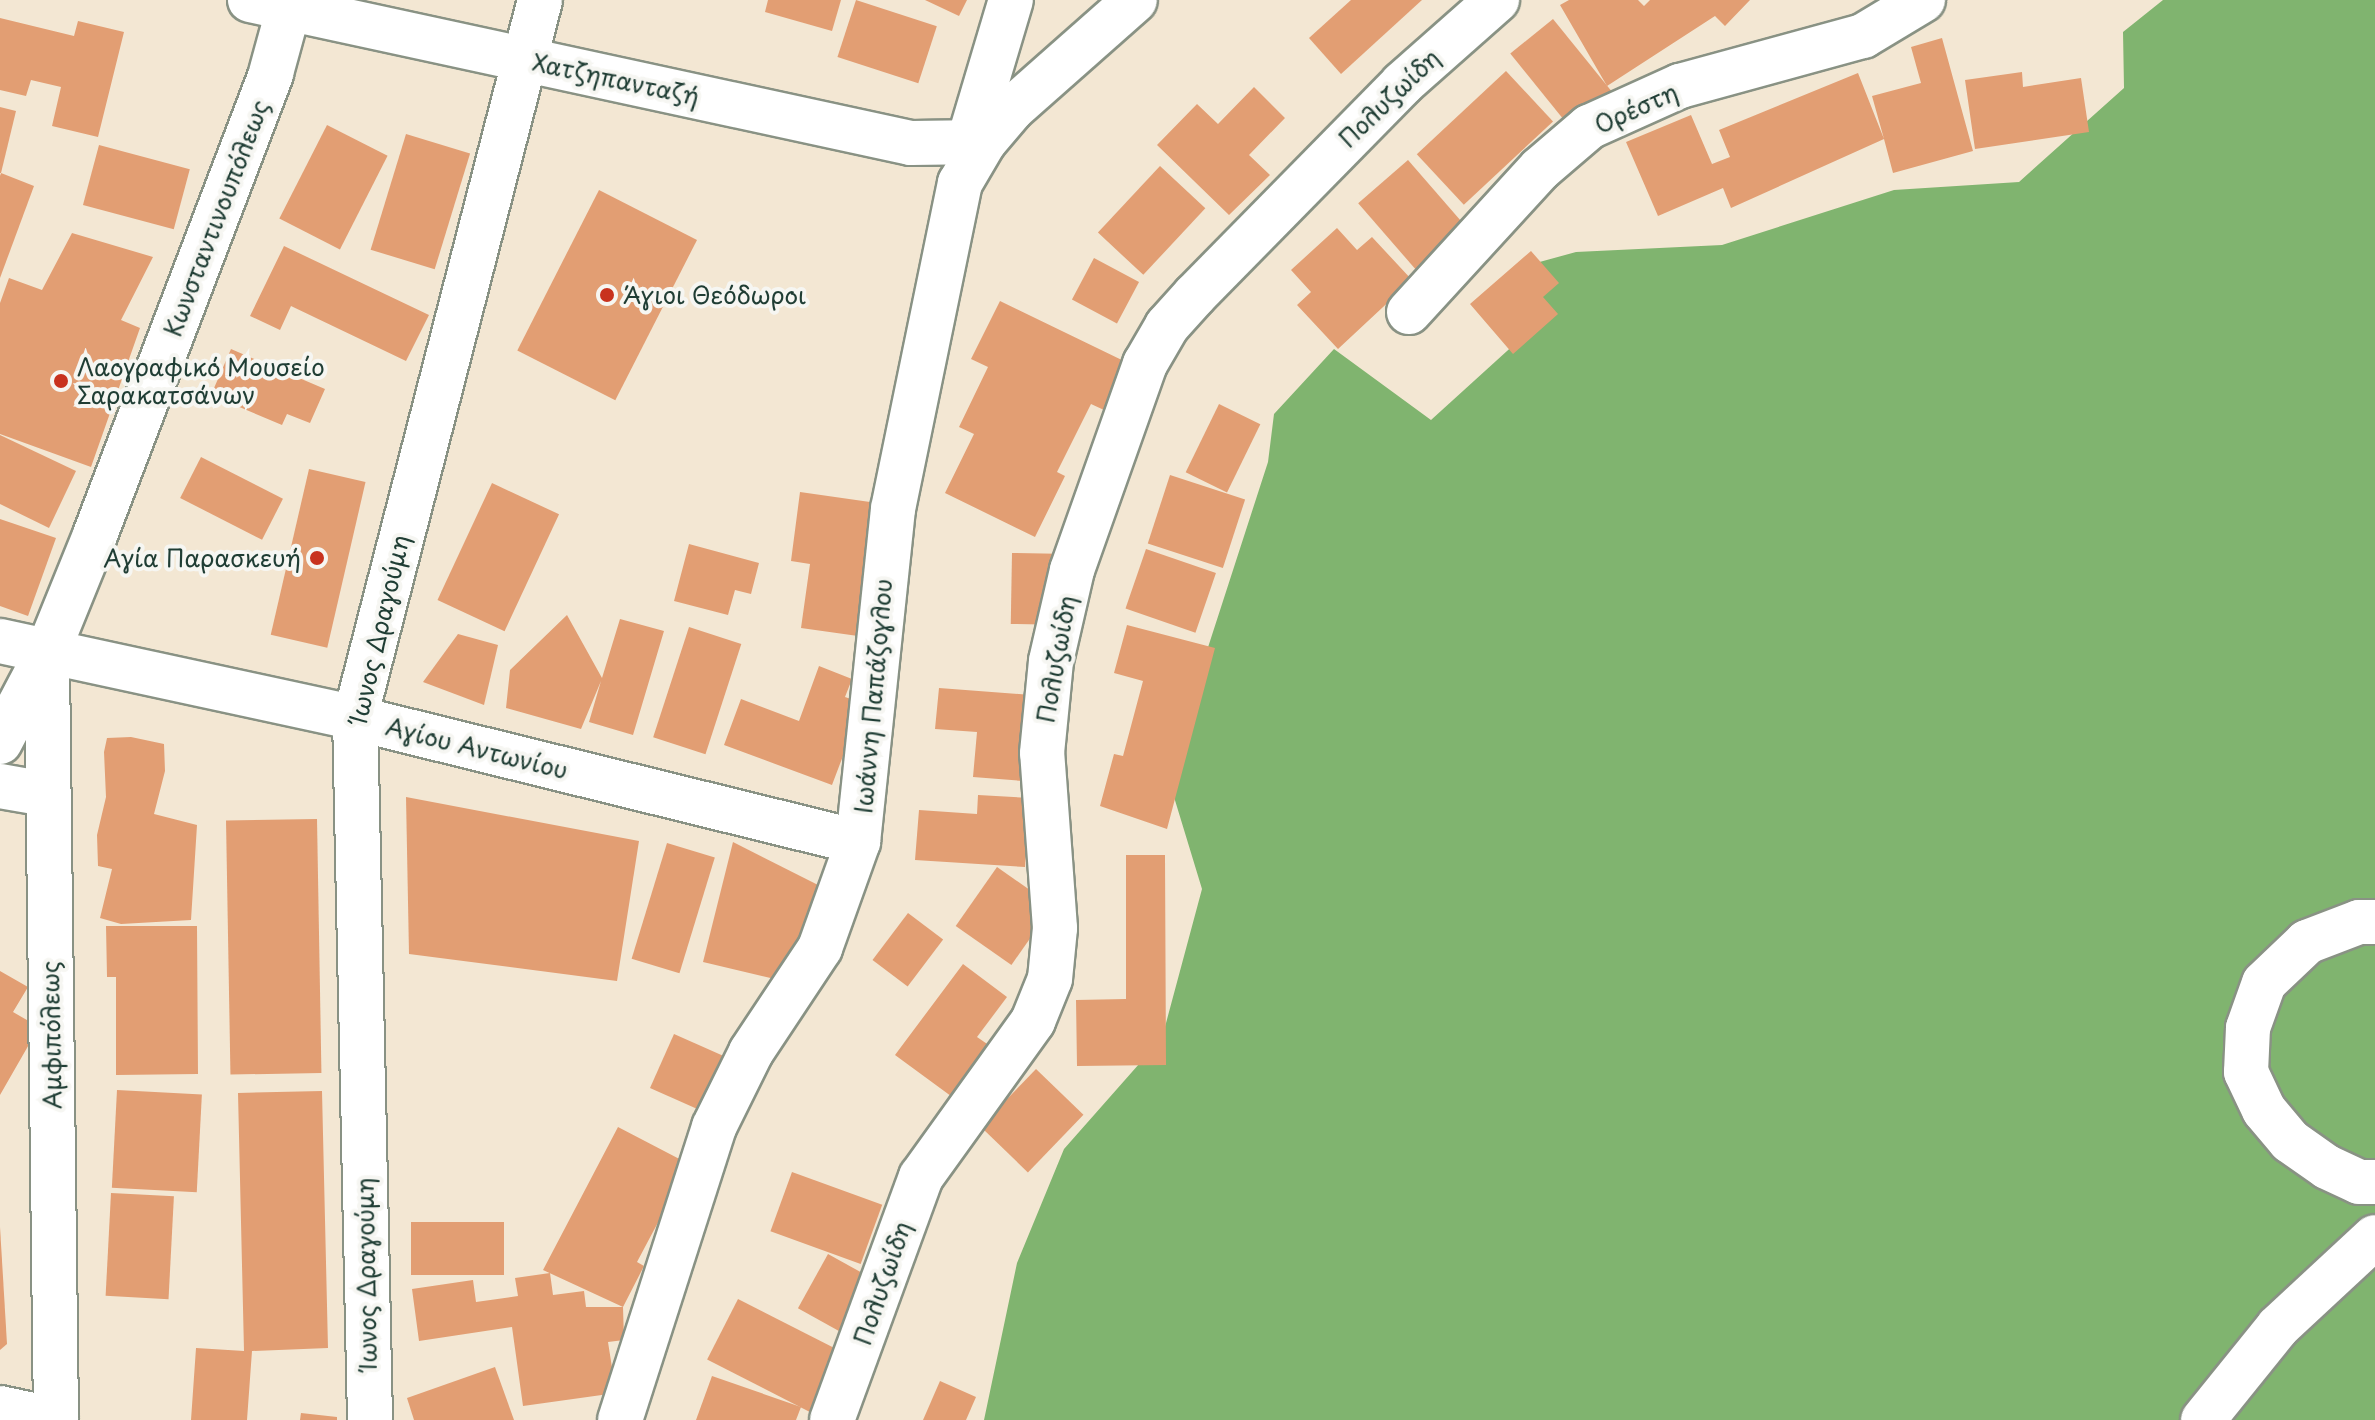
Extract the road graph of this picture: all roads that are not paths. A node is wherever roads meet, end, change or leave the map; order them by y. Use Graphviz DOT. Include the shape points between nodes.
graph roads {
  1 [pos="540,0"];
  2 [pos="1011,0"];
  3 [pos="1135,0"];
  4 [pos="1497,0"];
  5 [pos="1923,0"];
  6 [pos="277,3"];
  7 [pos="524,59"];
  8 [pos="976,143"];
  9 [pos="1409,312"];
  10 [pos="0,641"];
  11 [pos="48,651"];
  12 [pos="355,718"];
  13 [pos="0,742"];
  14 [pos="0,786"];
  15 [pos="46,794"];
  16 [pos="858,842"];
  17 [pos="2375,922"];
  18 [pos="2375,1182"];
  19 [pos="2375,1237"];
  20 [pos="624,1407"];
  21 [pos="0,1408"];
  22 [pos="56,1420"];
  23 [pos="370,1420"];
  24 [pos="585,1420"];
  25 [pos="832,1420"];
  26 [pos="2203,1420"];
  1 -- 7 [label="street, Ίωνος Δραγούμη"];
  2 -- 8 [label="street"];
  3 -- 8 [label="street, Ιωάννη Παπάζογλου"];
  4 -- 25 [label="street, Πολυζωίδη" via="1402,84 1195,295 1145,364 1080,545 1051,661 1042,753 1055,928 1050,979 1033,1021 921,1177"];
  5 -- 9 [label="street, Ορέστη" via="1863,36 1680,86 1589,127 1540,169"];
  6 -- 7 [label="street, Χατζηπανταζή"];
  6 -- 11 [label="street, Κωνσταντινουπόλεως" via="255,116"];
  7 -- 8 [label="street, Χατζηπανταζή" via="911,143"];
  7 -- 12 [label="street, Ίωνος Δραγούμη"];
  8 -- 16 [label="street, Ιωάννη Παπάζογλου" via="955,202 895,496"];
  10 -- 11 [label="street, Αγίου Αντωνίου"];
  11 -- 12 [label="street, Αγίου Αντωνίου"];
  11 -- 13 [label="street, Κωνσταντινουπόλεως"];
  11 -- 15 [label="street, Αμφιπόλεως"];
  12 -- 16 [label="street, Αγίου Αντωνίου"];
  12 -- 23 [label="street, Ίωνος Δραγούμη"];
  14 -- 15 [label="street"];
  15 -- 22 [label="street, Αμφιπόλεως"];
  16 -- 20 [label="street, Ιωάννη Παπάζογλου" via="820,948 751,1052 714,1127"];
  17 -- 18 [label="street" via="2359,922 2307,942 2264,983 2248,1028 2246,1072 2264,1110 2290,1141 2327,1167 2359,1182"];
  19 -- 26 [label="street" via="2278,1327"];
  20 -- 24 [label="street"];
  21 -- 22 [label="street"];
}
